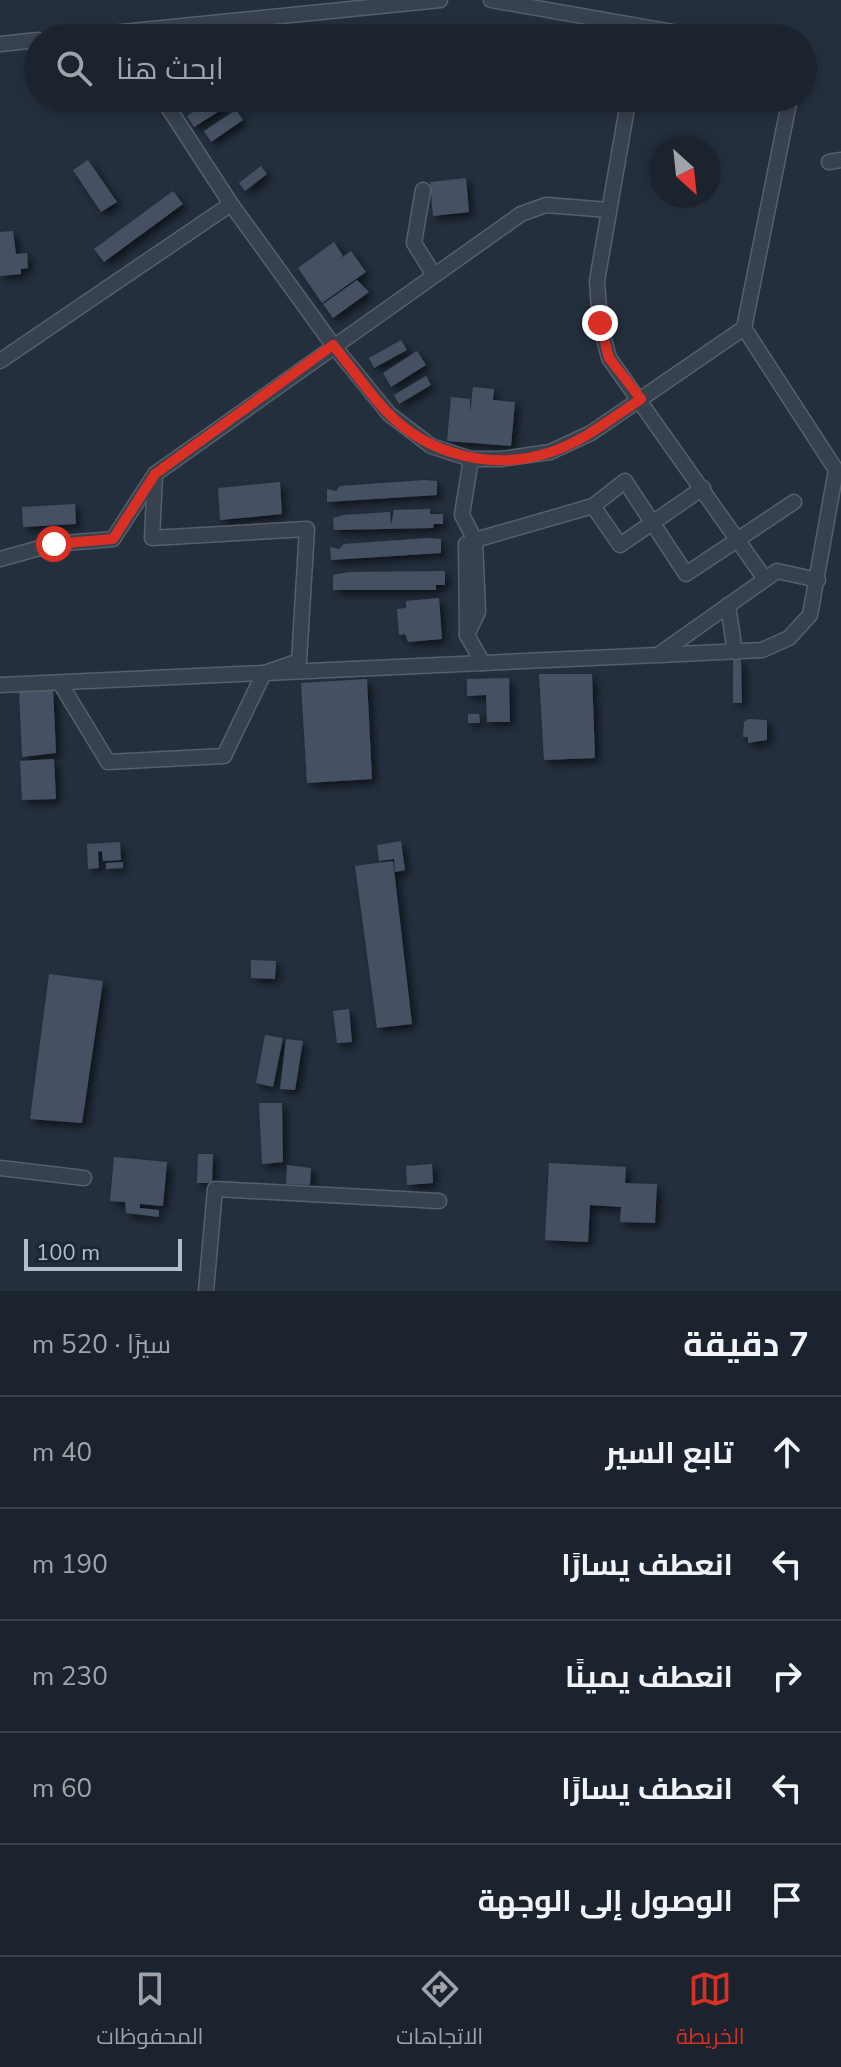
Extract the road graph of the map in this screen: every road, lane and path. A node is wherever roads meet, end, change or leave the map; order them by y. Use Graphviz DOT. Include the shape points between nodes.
graph roads {
  1 [pos="440,0"];
  2 [pos="491,0"];
  3 [pos="253,19"];
  4 [pos="211,24"];
  5 [pos="246,24"];
  6 [pos="627,24"];
  7 [pos="24,41"];
  8 [pos="0,44"];
  9 [pos="171,112"];
  10 [pos="626,112"];
  11 [pos="787,112"];
  12 [pos="423,190"];
  13 [pos="231,204"];
  14 [pos="609,210"];
  15 [pos="434,275"];
  16 [pos="744,328"];
  17 [pos="333,345"];
  18 [pos="0,361"];
  19 [pos="641,399"];
  20 [pos="471,459"];
  21 [pos="155,474"];
  22 [pos="703,488"];
  23 [pos="794,502"];
  24 [pos="593,506"];
  25 [pos="462,515"];
  26 [pos="653,524"];
  27 [pos="739,539"];
  28 [pos="475,540"];
  29 [pos="0,559"];
  30 [pos="765,579"];
  31 [pos="818,580"];
  32 [pos="728,605"];
  33 [pos="467,635"];
  34 [pos="735,652"];
  35 [pos="658,655"];
  36 [pos="483,663"];
  37 [pos="264,673"];
  38 [pos="60,683"];
  39 [pos="0,685"];
  40 [pos="0,1168"];
  41 [pos="84,1178"];
  42 [pos="439,1201"];
  43 [pos="206,1291"];
  1 -- 3 [label="lane"];
  2 -- 6 [label="lane"];
  3 -- 4 [label="lane"];
  3 -- 5 [label="lane"];
  7 -- 8 [label="lane"];
  9 -- 13 [label="lane"];
  10 -- 14 [label="lane"];
  11 -- 16 [label="lane"];
  12 -- 15 [label="lane" via="414,243"];
  13 -- 17 [label="lane"];
  13 -- 18 [label="lane"];
  14 -- 15 [label="lane" via="546,205 521,214"];
  14 -- 19 [label="lane" via="597,281 600,323 609,358"];
  15 -- 17 [label="lane"];
  16 -- 19 [label="lane"];
  16 -- 31 [label="lane" via="836,470"];
  17 -- 20 [label="lane" via="389,414 431,446"];
  17 -- 21 [label="lane"];
  19 -- 20 [label="lane" via="591,433 550,452"];
  19 -- 22 [label="lane"];
  20 -- 25 [label="lane"];
  21 -- 29 [label="lane" via="113,539 54,544"];
  21 -- 37 [label="lane" via="152,538 307,529 299,661"];
  22 -- 26 [label="lane"];
  22 -- 27 [label="lane"];
  23 -- 27 [label="lane"];
  24 -- 26 [label="lane" via="620,545"];
  24 -- 26 [label="lane" via="625,481"];
  24 -- 28 [label="lane"];
  25 -- 28 [label="lane"];
  25 -- 33 [label="lane"];
  26 -- 27 [label="lane" via="686,574"];
  27 -- 30 [label="lane"];
  28 -- 33 [label="lane" via="478,612"];
  30 -- 31 [label="lane" via="777,571"];
  30 -- 32 [label="lane"];
  31 -- 34 [label="lane" via="810,615 789,638 762,650"];
  32 -- 34 [label="lane"];
  32 -- 35 [label="lane"];
  33 -- 36 [label="lane"];
  34 -- 35 [label="lane"];
  35 -- 36 [label="lane"];
  36 -- 37 [label="lane"];
  37 -- 38 [label="lane"];
  37 -- 38 [label="lane" via="224,756 108,762"];
  38 -- 39 [label="lane"];
  40 -- 41 [label="lane"];
  42 -- 43 [label="lane" via="215,1189"];
}
